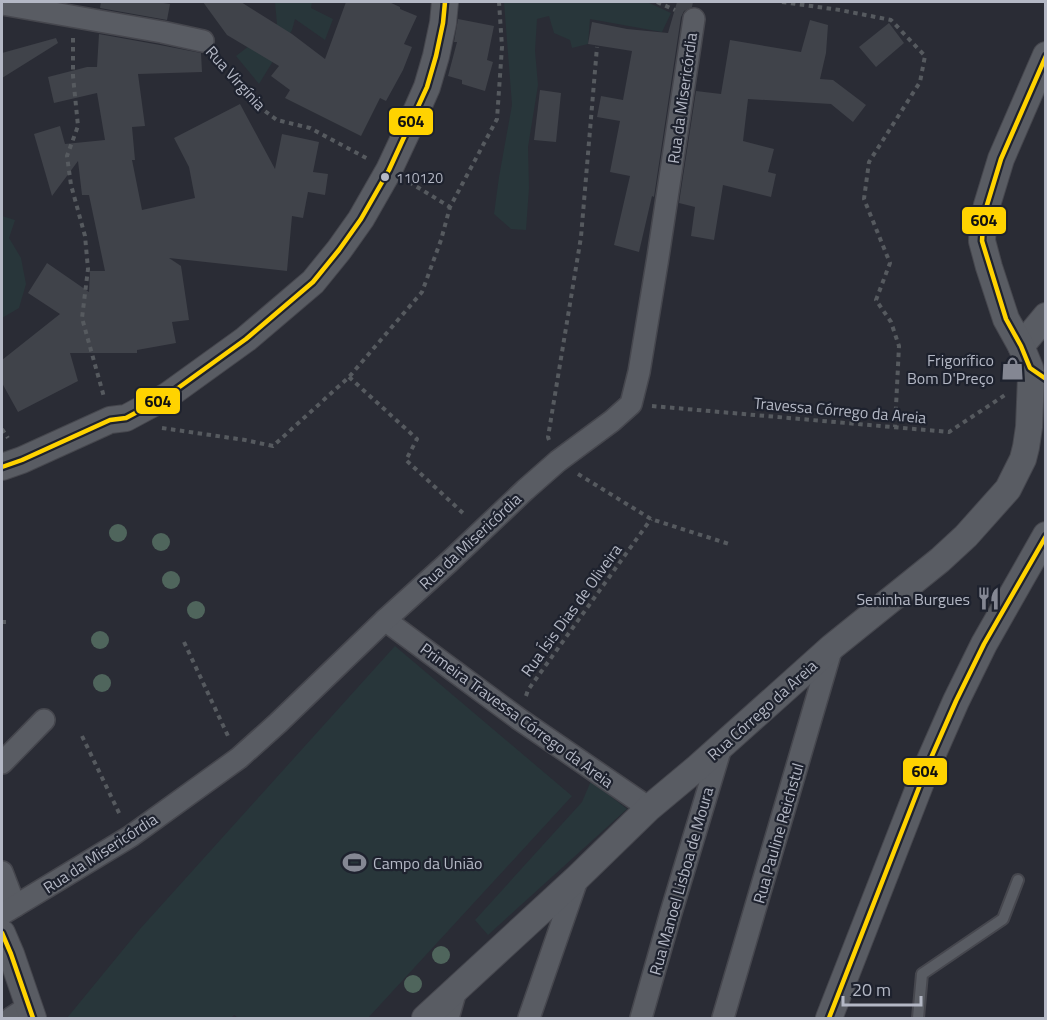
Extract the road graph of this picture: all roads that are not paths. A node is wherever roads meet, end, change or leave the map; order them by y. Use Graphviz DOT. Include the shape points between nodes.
graph roads {
  1 [pos="445,2"];
  2 [pos="2,4"];
  3 [pos="694,19"];
  4 [pos="202,41"];
  5 [pos="1046,55"];
  6 [pos="1046,315"];
  7 [pos="1032,368"];
  8 [pos="2,467"];
  9 [pos="1046,535"];
  10 [pos="385,620"];
  11 [pos="832,647"];
  12 [pos="44,720"];
  13 [pos="722,744"];
  14 [pos="2,763"];
  15 [pos="649,808"];
  16 [pos="2,872"];
  17 [pos="578,877"];
  18 [pos="1018,880"];
  19 [pos="8,910"];
  20 [pos="2,933"];
  21 [pos="456,990"];
  22 [pos="24,1015"];
  23 [pos="425,1018"];
  24 [pos="448,1018"];
  25 [pos="529,1018"];
  26 [pos="641,1018"];
  27 [pos="723,1018"];
  28 [pos="829,1018"];
  29 [pos="918,1018"];
  1 -- 8 [label="street" via="427,87 389,170 362,219 313,282 246,339 167,396 126,418 110,420"];
  2 -- 4 [label="street, Rua Virgínia"];
  3 -- 10 [label="street, Rua da Misericórdia" via="631,404 558,461"];
  5 -- 7 [label="street" via="1001,159 987,205 982,241 1006,319"];
  6 -- 7 [label="street"];
  7 -- 11 [label="street, Rua Córrego da Areia" via="1026,447 1008,489 940,560"];
  9 -- 28 [label="street" via="956,701"];
  10 -- 15 [label="street, Primeira Travessa Córrego da Areia"];
  10 -- 19 [label="street, Rua da Misericórdia" via="239,758 131,836"];
  11 -- 13 [label="street, Rua Córrego da Areia"];
  11 -- 27 [label="street, Rua Pauline Reichstul"];
  12 -- 14 [label="street"];
  13 -- 15 [label="street, Rua Córrego da Areia"];
  13 -- 26 [label="street, Rua Manoel Lisboa de Moura"];
  15 -- 17 [label="street, Rua Córrego da Areia"];
  16 -- 19 [label="street"];
  17 -- 21 [label="street, Rua Córrego da Areia"];
  17 -- 25 [label="street"];
  18 -- 29 [label="lane" via="1004,919 922,974"];
  20 -- 22 [label="street" via="11,954"];
  21 -- 23 [label="street, Rua Córrego da Areia"];
  21 -- 24 [label="street"];
}
